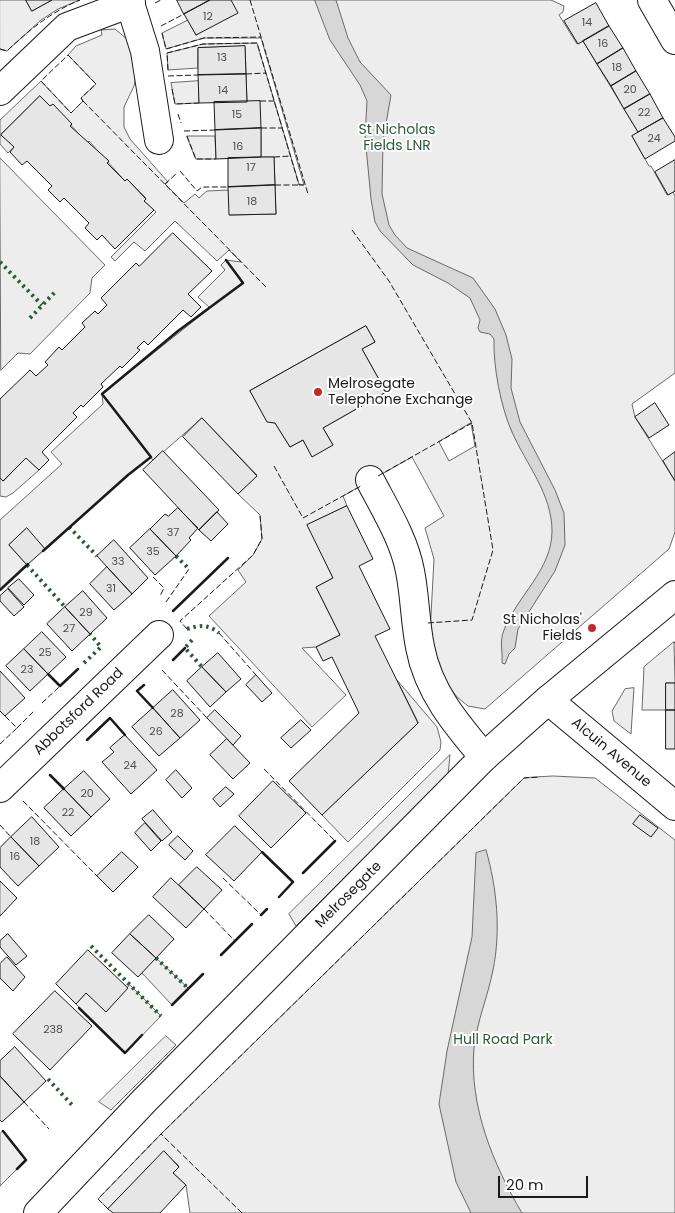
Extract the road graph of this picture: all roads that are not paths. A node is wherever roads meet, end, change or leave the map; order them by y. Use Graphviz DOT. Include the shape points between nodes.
graph roads {
  1 [pos="652,0"];
  2 [pos="130,2"];
  3 [pos="675,40"];
  4 [pos="2,85"];
  5 [pos="159,140"];
  6 [pos="370,480"];
  7 [pos="675,595"];
  8 [pos="159,635"];
  9 [pos="548,700"];
  10 [pos="484,757"];
  11 [pos="0,788"];
  12 [pos="675,806"];
  13 [pos="38,1213"];
  1 -- 3 [label="street"];
  2 -- 4 [label="street" via="67,27"];
  2 -- 5 [label="street" via="145,51"];
  6 -- 10 [label="street" via="401,543 410,570 420,649 434,692"];
  7 -- 9 [label="street, Melrosegate"];
  8 -- 11 [label="street, Abbotsford Road"];
  9 -- 10 [label="street, Melrosegate"];
  9 -- 12 [label="street, Alcuin Avenue"];
  10 -- 13 [label="street, Melrosegate" via="144,1101"];
}
